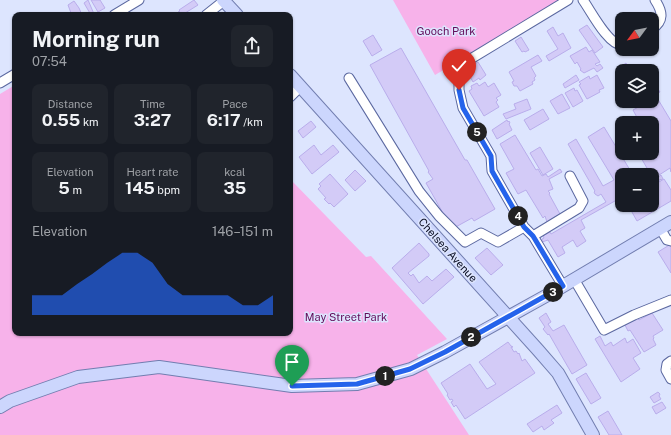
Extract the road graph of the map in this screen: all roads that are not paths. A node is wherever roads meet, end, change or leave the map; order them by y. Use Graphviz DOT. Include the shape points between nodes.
graph roads {
  1 [pos="139,0"];
  2 [pos="224,0"];
  3 [pos="568,0"];
  4 [pos="583,0"];
  5 [pos="655,0"];
  6 [pos="119,12"];
  7 [pos="210,12"];
  8 [pos="234,12"];
  9 [pos="659,23"];
  10 [pos="615,43"];
  11 [pos="12,76"];
  12 [pos="293,78"];
  13 [pos="349,78"];
  14 [pos="0,83"];
  15 [pos="300,86"];
  16 [pos="293,94"];
  17 [pos="570,176"];
  18 [pos="671,222"];
  19 [pos="524,227"];
  20 [pos="660,228"];
  21 [pos="533,236"];
  22 [pos="671,241"];
  23 [pos="574,280"];
  24 [pos="563,286"];
  25 [pos="671,300"];
  26 [pos="508,317"];
  27 [pos="671,361"];
  28 [pos="671,379"];
  29 [pos="0,407"];
  30 [pos="593,435"];
  1 -- 6 [label="street"];
  2 -- 7 [label="street"];
  2 -- 8 [label="main road"];
  3 -- 19 [label="street" via="464,63 459,73 463,108 491,156 492,171"];
  4 -- 10 [label="street" via="609,38"];
  5 -- 9 [label="street" via="662,16"];
  11 -- 14 [label="street"];
  12 -- 15 [label="main road, Chelsea Avenue"];
  13 -- 19 [label="street" via="419,191 464,242 481,233 498,242"];
  15 -- 16 [label="street"];
  15 -- 26 [label="main road, Chelsea Avenue"];
  17 -- 21 [label="street" via="583,201 579,208"];
  18 -- 20 [label="main road"];
  19 -- 21 [label="street"];
  20 -- 22 [label="street"];
  20 -- 23 [label="main road"];
  21 -- 24 [label="street"];
  23 -- 24 [label="main road"];
  23 -- 25 [label="street" via="604,330"];
  24 -- 26 [label="main road"];
  26 -- 29 [label="main road" via="410,369 357,384 292,386 159,367 78,378 10,401"];
  26 -- 30 [label="main road, Chelsea Avenue" via="558,373"];
  27 -- 28 [label="street" via="667,364 666,370"];
}
